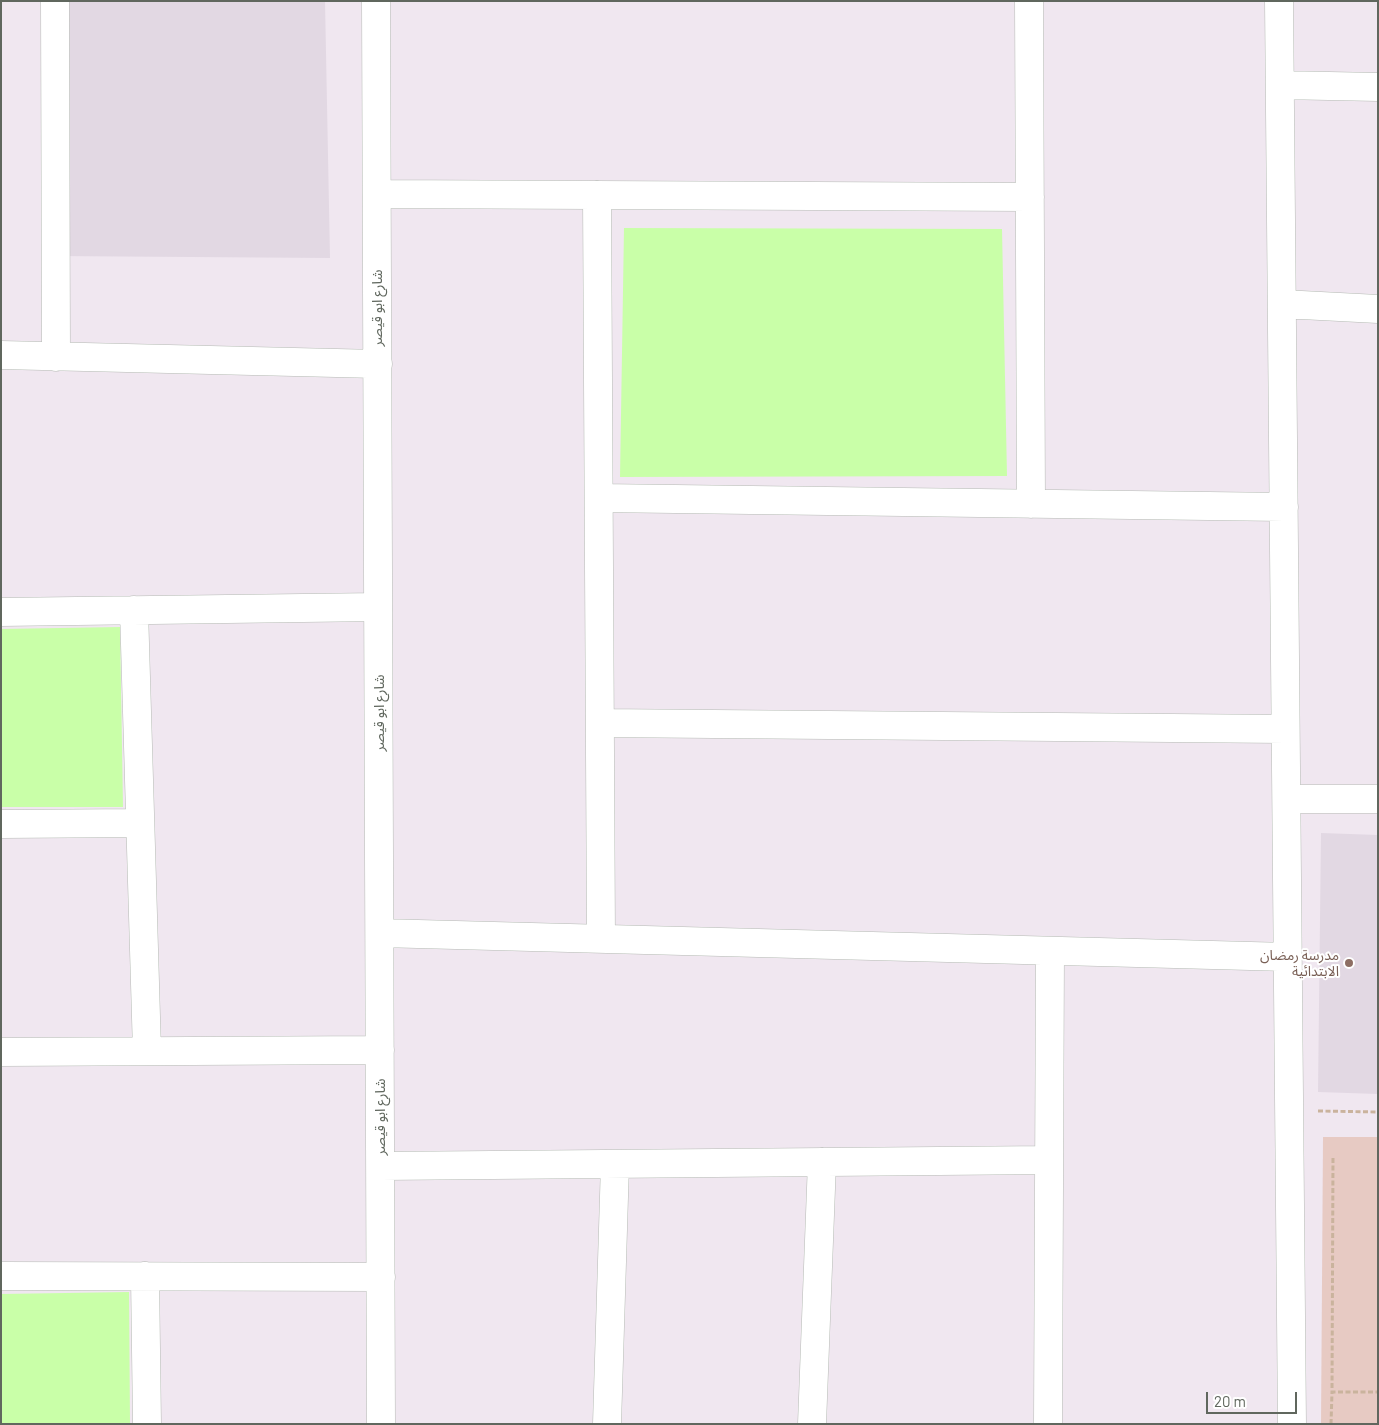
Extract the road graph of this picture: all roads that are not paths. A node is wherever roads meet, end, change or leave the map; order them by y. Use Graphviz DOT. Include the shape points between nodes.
graph roads {
  1 [pos="55,1"];
  2 [pos="376,1"];
  3 [pos="1029,1"];
  4 [pos="1279,1"];
  5 [pos="1280,85"];
  6 [pos="1378,87"];
  7 [pos="377,194"];
  8 [pos="597,195"];
  9 [pos="1030,197"];
  10 [pos="1282,304"];
  11 [pos="1378,309"];
  12 [pos="1,355"];
  13 [pos="56,357"];
  14 [pos="378,364"];
  15 [pos="599,498"];
  16 [pos="1031,504"];
  17 [pos="1284,507"];
  18 [pos="378,607"];
  19 [pos="134,610"];
  20 [pos="1,612"];
  21 [pos="600,723"];
  22 [pos="1286,729"];
  23 [pos="1287,799"];
  24 [pos="1378,799"];
  25 [pos="140,823"];
  26 [pos="1,824"];
  27 [pos="380,932"];
  28 [pos="601,939"];
  29 [pos="1050,951"];
  30 [pos="1288,958"];
  31 [pos="380,1050"];
  32 [pos="147,1051"];
  33 [pos="1,1052"];
  34 [pos="1049,1160"];
  35 [pos="822,1162"];
  36 [pos="615,1164"];
  37 [pos="381,1166"];
  38 [pos="1,1276"];
  39 [pos="145,1276"];
  40 [pos="381,1277"];
  41 [pos="147,1424"];
  42 [pos="382,1424"];
  43 [pos="607,1424"];
  44 [pos="812,1424"];
  45 [pos="1048,1424"];
  46 [pos="1292,1424"];
  1 -- 13 [label="street"];
  2 -- 7 [label="street, شارع ابو قيصر"];
  3 -- 9 [label="street"];
  4 -- 5 [label="street"];
  5 -- 6 [label="street"];
  5 -- 10 [label="street"];
  7 -- 8 [label="street"];
  7 -- 14 [label="street, شارع ابو قيصر"];
  8 -- 9 [label="street"];
  8 -- 15 [label="street"];
  9 -- 16 [label="street"];
  10 -- 11 [label="street"];
  10 -- 17 [label="street"];
  12 -- 13 [label="street"];
  13 -- 14 [label="street"];
  14 -- 18 [label="street, شارع ابو قيصر"];
  15 -- 16 [label="street"];
  15 -- 21 [label="street"];
  16 -- 17 [label="street"];
  17 -- 22 [label="street"];
  18 -- 19 [label="street"];
  18 -- 27 [label="street, شارع ابو قيصر"];
  19 -- 20 [label="street"];
  19 -- 25 [label="street"];
  21 -- 22 [label="street"];
  21 -- 28 [label="street"];
  22 -- 23 [label="street"];
  23 -- 24 [label="street"];
  23 -- 30 [label="street"];
  25 -- 26 [label="street"];
  25 -- 32 [label="street"];
  27 -- 28 [label="street"];
  27 -- 31 [label="street, شارع ابو قيصر"];
  28 -- 29 [label="street"];
  29 -- 30 [label="street"];
  29 -- 34 [label="street"];
  30 -- 46 [label="street"];
  31 -- 32 [label="street"];
  31 -- 37 [label="street, شارع ابو قيصر"];
  32 -- 33 [label="street"];
  34 -- 35 [label="street"];
  34 -- 45 [label="street"];
  35 -- 36 [label="street"];
  35 -- 44 [label="street"];
  36 -- 37 [label="street"];
  36 -- 43 [label="street"];
  37 -- 40 [label="street, شارع ابو قيصر"];
  38 -- 39 [label="street"];
  39 -- 40 [label="street"];
  39 -- 41 [label="street"];
  40 -- 42 [label="street, شارع ابو قيصر"];
}
